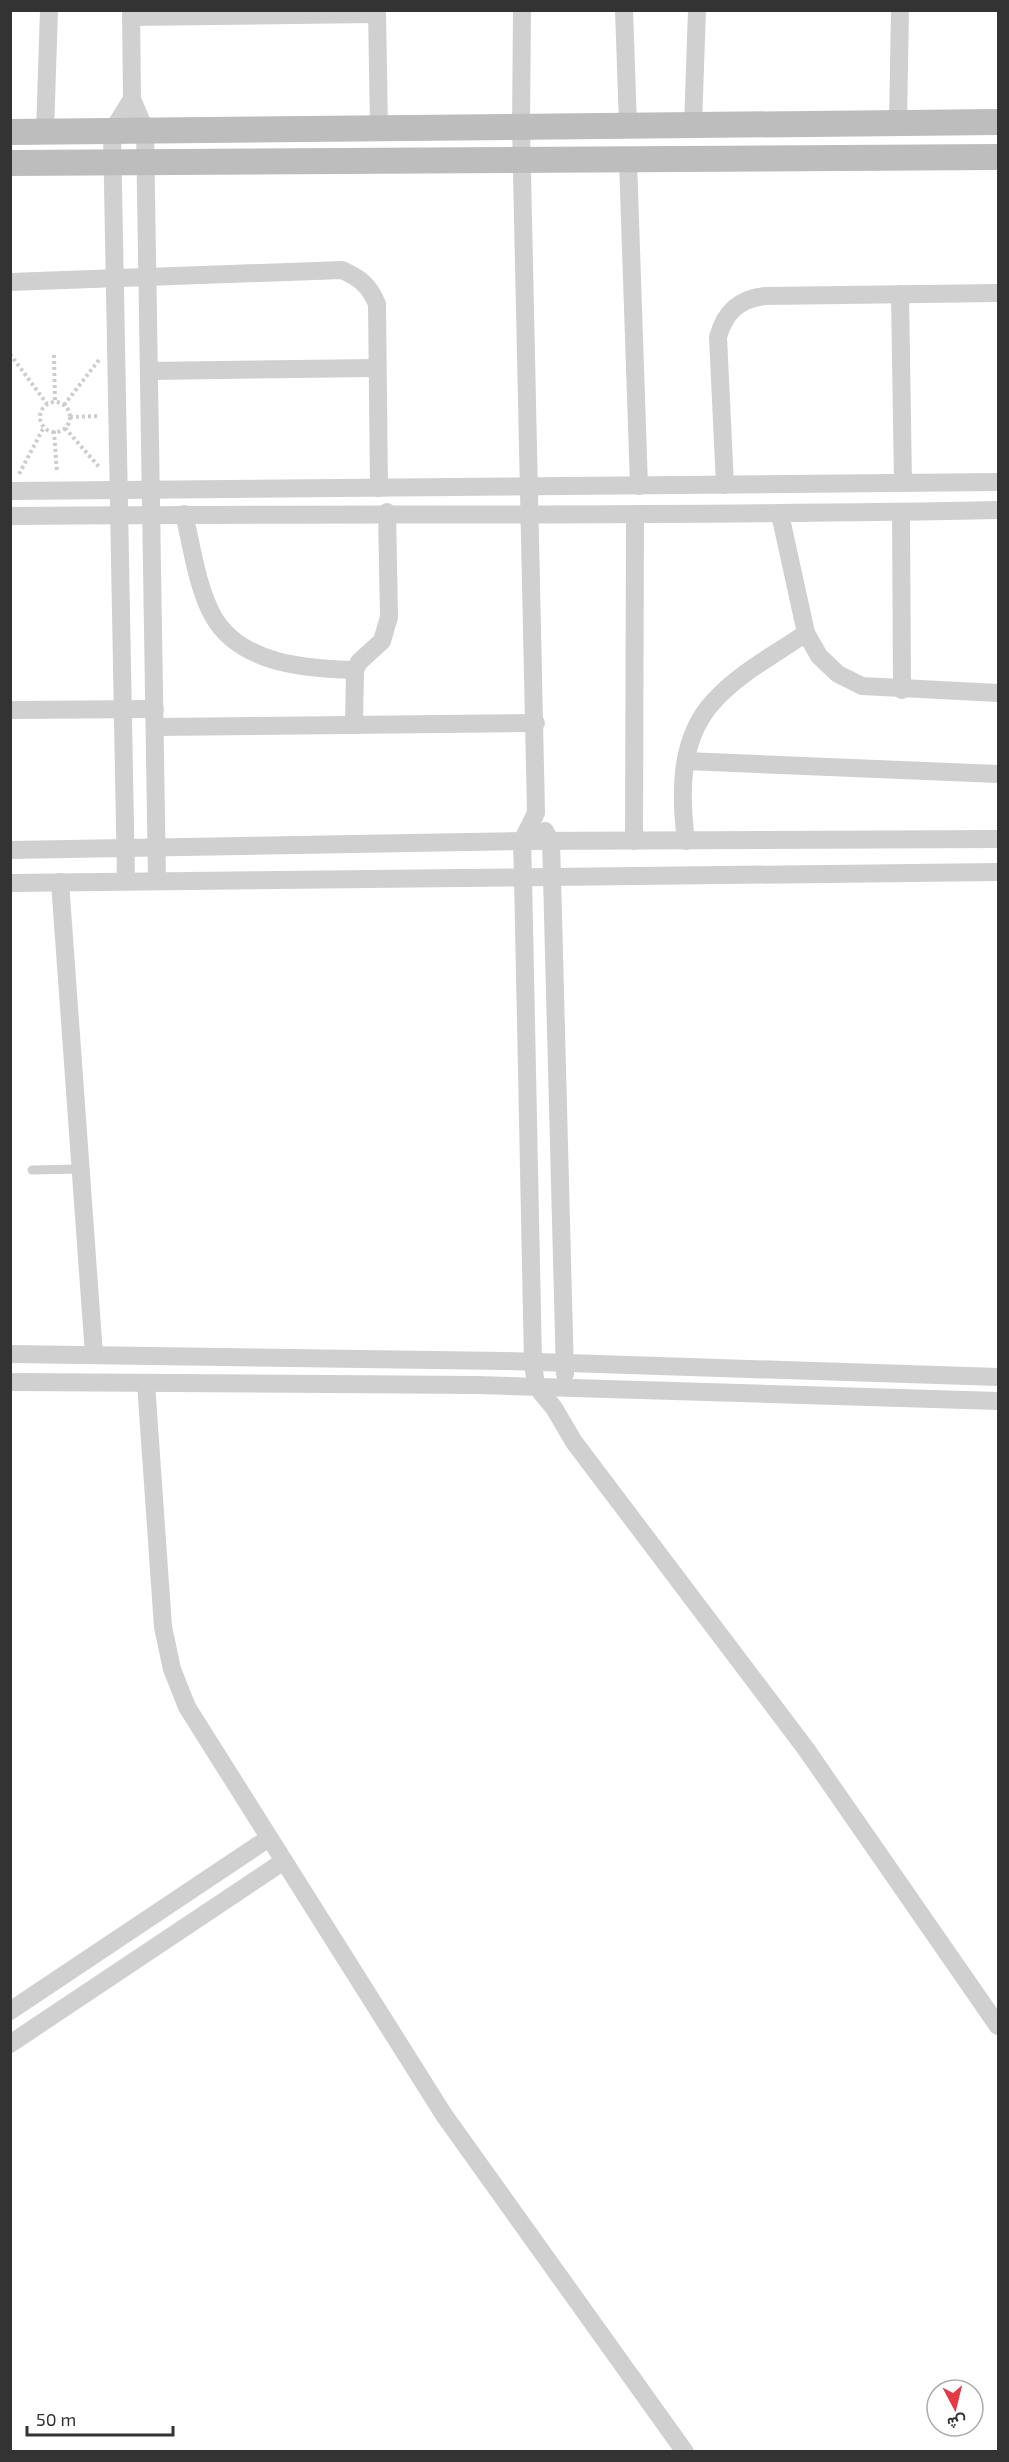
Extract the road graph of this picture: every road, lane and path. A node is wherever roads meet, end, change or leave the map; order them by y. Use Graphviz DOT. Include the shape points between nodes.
graph roads {
  1 [pos="49,10"];
  2 [pos="522,10"];
  3 [pos="624,10"];
  4 [pos="697,10"];
  5 [pos="900,10"];
  6 [pos="377,12"];
  7 [pos="131,14"];
  8 [pos="132,99"];
  9 [pos="999,122"];
  10 [pos="898,123"];
  11 [pos="628,125"];
  12 [pos="693,125"];
  13 [pos="521,127"];
  14 [pos="379,128"];
  15 [pos="145,130"];
  16 [pos="112,131"];
  17 [pos="10,132"];
  18 [pos="45,132"];
  19 [pos="999,157"];
  20 [pos="522,160"];
  21 [pos="628,160"];
  22 [pos="113,163"];
  23 [pos="146,163"];
  24 [pos="10,164"];
  25 [pos="148,277"];
  26 [pos="115,278"];
  27 [pos="10,282"];
  28 [pos="999,292"];
  29 [pos="900,294"];
  30 [pos="116,338"];
  31 [pos="10,354"];
  32 [pos="54,355"];
  33 [pos="377,368"];
  34 [pos="149,371"];
  35 [pos="55,402"];
  36 [pos="47,404"];
  37 [pos="64,405"];
  38 [pos="117,416"];
  39 [pos="70,417"];
  40 [pos="44,427"];
  41 [pos="65,428"];
  42 [pos="54,431"];
  43 [pos="999,482"];
  44 [pos="903,483"];
  45 [pos="13,485"];
  46 [pos="725,485"];
  47 [pos="530,486"];
  48 [pos="639,486"];
  49 [pos="380,488"];
  50 [pos="119,490"];
  51 [pos="151,490"];
  52 [pos="58,491"];
  53 [pos="999,510"];
  54 [pos="387,512"];
  55 [pos="901,512"];
  56 [pos="152,514"];
  57 [pos="184,514"];
  58 [pos="780,514"];
  59 [pos="119,515"];
  60 [pos="531,515"];
  61 [pos="635,515"];
  62 [pos="10,516"];
  63 [pos="807,633"];
  64 [pos="355,670"];
  65 [pos="902,690"];
  66 [pos="999,693"];
  67 [pos="10,710"];
  68 [pos="123,710"];
  69 [pos="155,718"];
  70 [pos="536,723"];
  71 [pos="354,725"];
  72 [pos="686,761"];
  73 [pos="999,774"];
  74 [pos="536,813"];
  75 [pos="999,839"];
  76 [pos="634,841"];
  77 [pos="686,841"];
  78 [pos="522,842"];
  79 [pos="551,842"];
  80 [pos="125,849"];
  81 [pos="157,849"];
  82 [pos="10,850"];
  83 [pos="999,872"];
  84 [pos="523,877"];
  85 [pos="552,877"];
  86 [pos="126,880"];
  87 [pos="157,880"];
  88 [pos="60,882"];
  89 [pos="10,883"];
  90 [pos="81,1168"];
  91 [pos="32,1170"];
  92 [pos="10,1354"];
  93 [pos="94,1355"];
  94 [pos="533,1362"];
  95 [pos="565,1363"];
  96 [pos="999,1377"];
  97 [pos="10,1382"];
  98 [pos="146,1383"];
  99 [pos="536,1386"];
  100 [pos="565,1387"];
  101 [pos="999,1401"];
  102 [pos="554,1408"];
  103 [pos="269,1838"];
  104 [pos="284,1861"];
  105 [pos="69,1972"];
  106 [pos="85,1995"];
  107 [pos="10,2011"];
  108 [pos="999,2026"];
  109 [pos="10,2044"];
  110 [pos="685,2451"];
  1 -- 18 [label="street"];
  2 -- 13 [label="street"];
  3 -- 11 [label="street"];
  4 -- 12 [label="street"];
  5 -- 10 [label="street"];
  6 -- 7 [label="street"];
  6 -- 14 [label="street"];
  7 -- 8 [label="street"];
  8 -- 15 [label="street"];
  8 -- 16 [label="street"];
  9 -- 10 [label="street"];
  10 -- 12 [label="street"];
  11 -- 12 [label="street"];
  11 -- 13 [label="street"];
  13 -- 14 [label="street"];
  13 -- 20 [label="street"];
  14 -- 15 [label="street"];
  15 -- 16 [label="street"];
  15 -- 23 [label="street"];
  16 -- 18 [label="street"];
  16 -- 22 [label="street"];
  17 -- 18 [label="street"];
  19 -- 21 [label="street"];
  20 -- 21 [label="street"];
  20 -- 23 [label="street"];
  20 -- 47 [label="street"];
  21 -- 48 [label="street"];
  22 -- 23 [label="street"];
  22 -- 24 [label="street"];
  22 -- 26 [label="street"];
  23 -- 25 [label="street"];
  25 -- 26 [label="street"];
  25 -- 33 [label="street" via="342,270 370,288 377,304"];
  25 -- 34 [label="street"];
  26 -- 27 [label="street"];
  26 -- 30 [label="street"];
  28 -- 29 [label="street"];
  29 -- 44 [label="street"];
  29 -- 46 [label="street" via="752,298 729,312 718,337"];
  30 -- 37 [label="path"];
  30 -- 38 [label="street"];
  31 -- 36 [label="path"];
  32 -- 35 [label="path"];
  33 -- 34 [label="street"];
  33 -- 49 [label="street"];
  34 -- 51 [label="street"];
  35 -- 36 [label="path"];
  35 -- 37 [label="path"];
  36 -- 40 [label="path" via="40,415"];
  37 -- 39 [label="path"];
  38 -- 39 [label="path"];
  38 -- 50 [label="street"];
  39 -- 41 [label="path"];
  40 -- 42 [label="path"];
  40 -- 45 [label="path"];
  41 -- 42 [label="path"];
  41 -- 50 [label="path"];
  42 -- 52 [label="path"];
  43 -- 44 [label="street"];
  44 -- 46 [label="street"];
  45 -- 52 [label="street"];
  46 -- 48 [label="street"];
  47 -- 48 [label="street"];
  47 -- 49 [label="street"];
  47 -- 60 [label="street"];
  49 -- 51 [label="street"];
  50 -- 51 [label="street"];
  50 -- 52 [label="street"];
  50 -- 59 [label="street"];
  51 -- 56 [label="street"];
  53 -- 55 [label="street"];
  54 -- 57 [label="street"];
  54 -- 60 [label="street"];
  54 -- 64 [label="street" via="387,629 382,641"];
  55 -- 58 [label="street"];
  55 -- 65 [label="street"];
  56 -- 57 [label="street"];
  56 -- 59 [label="street"];
  56 -- 69 [label="street"];
  57 -- 64 [label="street" via="206,597 226,633 265,657 324,669"];
  58 -- 61 [label="street"];
  58 -- 63 [label="street"];
  59 -- 62 [label="street"];
  59 -- 68 [label="street"];
  60 -- 61 [label="street"];
  60 -- 70 [label="street"];
  61 -- 76 [label="street"];
  63 -- 65 [label="street" via="819,656 838,674 862,686"];
  63 -- 72 [label="street" via="713,701 692,735"];
  64 -- 71 [label="street"];
  65 -- 66 [label="street"];
  67 -- 68 [label="street"];
  68 -- 69 [label="street"];
  68 -- 80 [label="street"];
  69 -- 71 [label="street"];
  69 -- 81 [label="street"];
  70 -- 71 [label="street"];
  70 -- 74 [label="street"];
  72 -- 73 [label="street"];
  72 -- 77 [label="street" via="681,801"];
  74 -- 78 [label="street"];
  74 -- 79 [label="street"];
  75 -- 77 [label="street"];
  76 -- 77 [label="street"];
  76 -- 79 [label="street"];
  78 -- 79 [label="street"];
  78 -- 81 [label="street"];
  78 -- 84 [label="street"];
  79 -- 85 [label="street"];
  80 -- 81 [label="street"];
  80 -- 82 [label="street"];
  80 -- 86 [label="street"];
  81 -- 87 [label="street"];
  83 -- 85 [label="street"];
  84 -- 85 [label="street"];
  84 -- 87 [label="street"];
  84 -- 94 [label="street"];
  85 -- 95 [label="street"];
  86 -- 87 [label="street"];
  86 -- 88 [label="street"];
  88 -- 89 [label="street"];
  88 -- 90 [label="street"];
  90 -- 91 [label="lane"];
  90 -- 93 [label="street"];
  92 -- 93 [label="street"];
  93 -- 94 [label="street"];
  94 -- 95 [label="street"];
  94 -- 99 [label="street"];
  95 -- 96 [label="street"];
  95 -- 100 [label="street"];
  97 -- 98 [label="street"];
  98 -- 99 [label="street"];
  98 -- 103 [label="street" via="163,1627 172,1669 188,1707"];
  99 -- 100 [label="street"];
  99 -- 102 [label="street"];
  100 -- 101 [label="street"];
  100 -- 102 [label="street"];
  102 -- 108 [label="street" via="594,1471 807,1749"];
  103 -- 104 [label="street"];
  103 -- 105 [label="street"];
  104 -- 106 [label="street"];
  104 -- 110 [label="street" via="444,2115"];
  105 -- 106 [label="street"];
  105 -- 107 [label="street"];
  106 -- 109 [label="street"];
}
